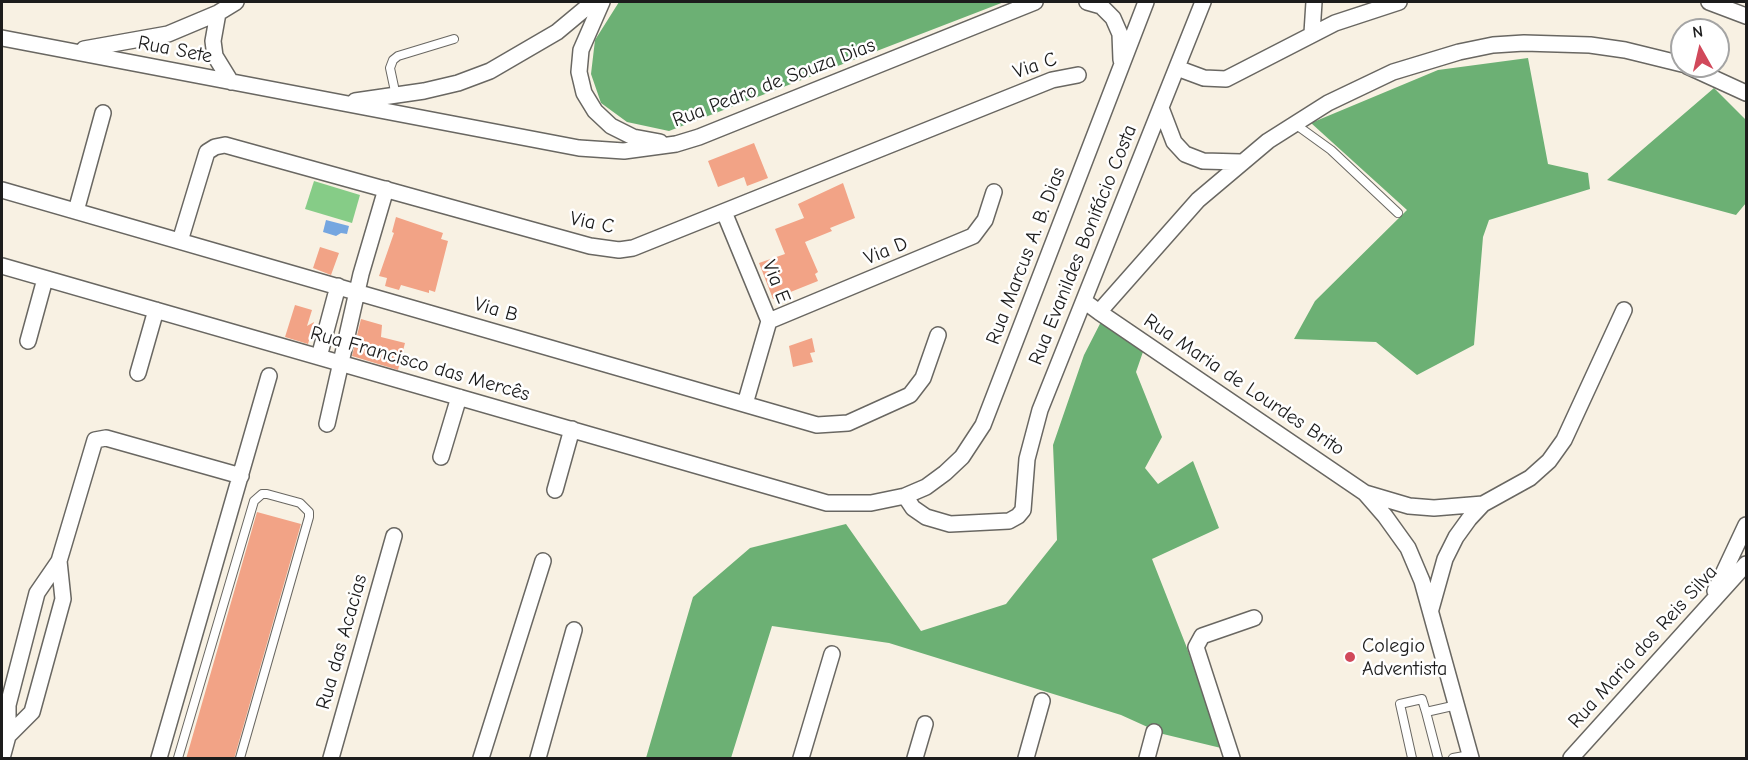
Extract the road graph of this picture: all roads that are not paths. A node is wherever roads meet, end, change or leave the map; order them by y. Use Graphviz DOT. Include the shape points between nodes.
graph roads {
  1 [pos="236,2"];
  2 [pos="593,2"];
  3 [pos="602,2"];
  4 [pos="1035,2"];
  5 [pos="1203,2"];
  6 [pos="1314,2"];
  7 [pos="1399,2"];
  8 [pos="1709,2"];
  9 [pos="1096,3"];
  10 [pos="1144,8"];
  11 [pos="218,13"];
  12 [pos="1746,16"];
  13 [pos="1113,18"];
  14 [pos="1312,33"];
  15 [pos="2,38"];
  16 [pos="454,39"];
  17 [pos="69,50"];
  18 [pos="1670,61"];
  19 [pos="1121,66"];
  20 [pos="1178,68"];
  21 [pos="1078,75"];
  22 [pos="1713,78"];
  23 [pos="231,82"];
  24 [pos="1746,93"];
  25 [pos="396,96"];
  26 [pos="341,102"];
  27 [pos="1161,108"];
  28 [pos="103,113"];
  29 [pos="1295,124"];
  30 [pos="676,144"];
  31 [pos="1241,162"];
  32 [pos="386,189"];
  33 [pos="2,190"];
  34 [pos="994,192"];
  35 [pos="76,211"];
  36 [pos="724,212"];
  37 [pos="1398,213"];
  38 [pos="180,241"];
  39 [pos="2,266"];
  40 [pos="45,279"];
  41 [pos="338,286"];
  42 [pos="357,291"];
  43 [pos="1084,301"];
  44 [pos="156,310"];
  45 [pos="1624,310"];
  46 [pos="1099,312"];
  47 [pos="769,321"];
  48 [pos="938,335"];
  49 [pos="28,341"];
  50 [pos="319,357"];
  51 [pos="339,363"];
  52 [pos="138,373"];
  53 [pos="269,376"];
  54 [pos="459,397"];
  55 [pos="745,404"];
  56 [pos="327,424"];
  57 [pos="572,429"];
  58 [pos="441,457"];
  59 [pos="241,476"];
  60 [pos="555,490"];
  61 [pos="1365,493"];
  62 [pos="905,496"];
  63 [pos="827,502"];
  64 [pos="1483,504"];
  65 [pos="1746,525"];
  66 [pos="394,536"];
  67 [pos="59,561"];
  68 [pos="543,561"];
  69 [pos="1746,564"];
  70 [pos="1708,608"];
  71 [pos="1431,609"];
  72 [pos="1254,618"];
  73 [pos="574,630"];
  74 [pos="832,654"];
  75 [pos="1042,701"];
  76 [pos="1457,705"];
  77 [pos="1426,712"];
  78 [pos="925,724"];
  79 [pos="1154,732"];
  80 [pos="8,735"];
  81 [pos="1470,757"];
  82 [pos="2,759"];
  83 [pos="159,759"];
  84 [pos="178,759"];
  85 [pos="240,759"];
  86 [pos="331,759"];
  87 [pos="481,759"];
  88 [pos="538,759"];
  89 [pos="801,759"];
  90 [pos="915,759"];
  91 [pos="1026,759"];
  92 [pos="1147,759"];
  93 [pos="1232,759"];
  94 [pos="1412,759"];
  95 [pos="1438,759"];
  96 [pos="1453,759"];
  97 [pos="1571,759"];
  1 -- 11 [label="street"];
  2 -- 25 [label="street" via="556,32 490,71 458,83"];
  3 -- 30 [label="street" via="581,50 579,72 584,93 611,126 633,137"];
  4 -- 30 [label="street, Rua Pedro de Souza Dias"];
  5 -- 20 [label="street, Rua Evanildes Bonifácio Costa"];
  6 -- 14 [label="street"];
  7 -- 14 [label="street"];
  8 -- 12 [label="street"];
  9 -- 13 [label="street"];
  10 -- 13 [label="street" via="1128,21"];
  10 -- 19 [label="street, Rua Marcus A. B. Dias"];
  11 -- 17 [label="street" via="145,40"];
  11 -- 23 [label="street" via="213,41 215,56"];
  13 -- 19 [label="street" via="1120,33"];
  14 -- 20 [label="street" via="1226,79 1204,78"];
  15 -- 17 [label="street, Rua Sete"];
  16 -- 25 [label="lane" via="393,60 390,68"];
  17 -- 23 [label="street, Rua Sete"];
  18 -- 29 [label="street" via="1590,45 1493,45 1393,72 1328,103"];
  19 -- 62 [label="street, Rua Marcus A. B. Dias" via="983,425 962,457 945,473"];
  20 -- 27 [label="street, Rua Evanildes Bonifácio Costa"];
  21 -- 36 [label="street, Via C" via="1052,80"];
  22 -- 24 [label="street"];
  23 -- 26 [label="street, Rua Sete"];
  25 -- 26 [label="street"];
  26 -- 30 [label="street, Rua Pedro de Souza Dias" via="579,148 624,151"];
  27 -- 31 [label="street" via="1174,142 1185,154 1203,161"];
  27 -- 43 [label="street, Rua Evanildes Bonifácio Costa"];
  28 -- 35 [label="street"];
  29 -- 31 [label="street"];
  29 -- 37 [label="lane" via="1331,150"];
  31 -- 46 [label="street" via="1171,229"];
  32 -- 36 [label="street, Via C" via="603,249 633,248"];
  32 -- 38 [label="street, Via C" via="237,146 215,147 207,152"];
  32 -- 42 [label="street"];
  33 -- 35 [label="street, Via B"];
  34 -- 47 [label="street, Via D" via="985,220 968,239"];
  35 -- 38 [label="street, Via B"];
  36 -- 47 [label="street, Via E"];
  38 -- 41 [label="street, Via B"];
  39 -- 40 [label="street, Rua Francisco das Mercês"];
  40 -- 44 [label="street, Rua Francisco das Mercês"];
  40 -- 49 [label="street"];
  41 -- 42 [label="street, Via B"];
  41 -- 50 [label="street"];
  42 -- 51 [label="street"];
  42 -- 55 [label="street, Via B"];
  43 -- 46 [label="street, Rua Maria de Lourdes Brito"];
  43 -- 62 [label="street, Rua Evanildes Bonifácio Costa" via="1032,438 1023,510 1018,516 1009,522 950,524 926,517"];
  44 -- 50 [label="street, Rua Francisco das Mercês"];
  44 -- 52 [label="street"];
  45 -- 64 [label="street" via="1564,440 1549,461 1530,478"];
  46 -- 61 [label="street, Rua Maria de Lourdes Brito"];
  47 -- 55 [label="street, Via E"];
  48 -- 55 [label="street, Via B" via="923,378 910,395 848,423 817,426"];
  50 -- 51 [label="street, Rua Francisco das Mercês"];
  51 -- 54 [label="street, Rua Francisco das Mercês"];
  51 -- 56 [label="street"];
  53 -- 59 [label="street"];
  54 -- 57 [label="street, Rua Francisco das Mercês"];
  54 -- 58 [label="street"];
  57 -- 60 [label="street"];
  57 -- 63 [label="street, Rua Francisco das Mercês"];
  59 -- 67 [label="street" via="99,437"];
  59 -- 83 [label="street"];
  61 -- 64 [label="street, Rua Maria de Lourdes Brito" via="1426,507"];
  61 -- 71 [label="street, Rua Maria de Lourdes Brito" via="1408,548"];
  62 -- 63 [label="street, Rua Marcus A. B. Dias" via="871,502"];
  64 -- 71 [label="street" via="1456,537"];
  65 -- 70 [label="street"];
  66 -- 86 [label="street, Rua das Acacias"];
  67 -- 80 [label="street" via="37,593 8,705"];
  67 -- 80 [label="street" via="63,599 32,712"];
  68 -- 87 [label="street"];
  69 -- 70 [label="street, Rua Maria dos Reis Silva"];
  70 -- 97 [label="street, Rua Maria dos Reis Silva"];
  71 -- 76 [label="street, Rua Maria de Lourdes Brito"];
  72 -- 93 [label="street" via="1202,636 1196,647"];
  73 -- 88 [label="street"];
  74 -- 89 [label="street"];
  75 -- 91 [label="street"];
  76 -- 77 [label="lane"];
  76 -- 81 [label="street, Rua Maria de Lourdes Brito"];
  77 -- 94 [label="lane" via="1422,699 1400,704"];
  77 -- 95 [label="lane"];
  78 -- 90 [label="street"];
  79 -- 92 [label="street"];
  80 -- 82 [label="street"];
  81 -- 96 [label="lane"];
  84 -- 85 [label="lane" via="254,501 267,494 300,503 309,517"];
}
